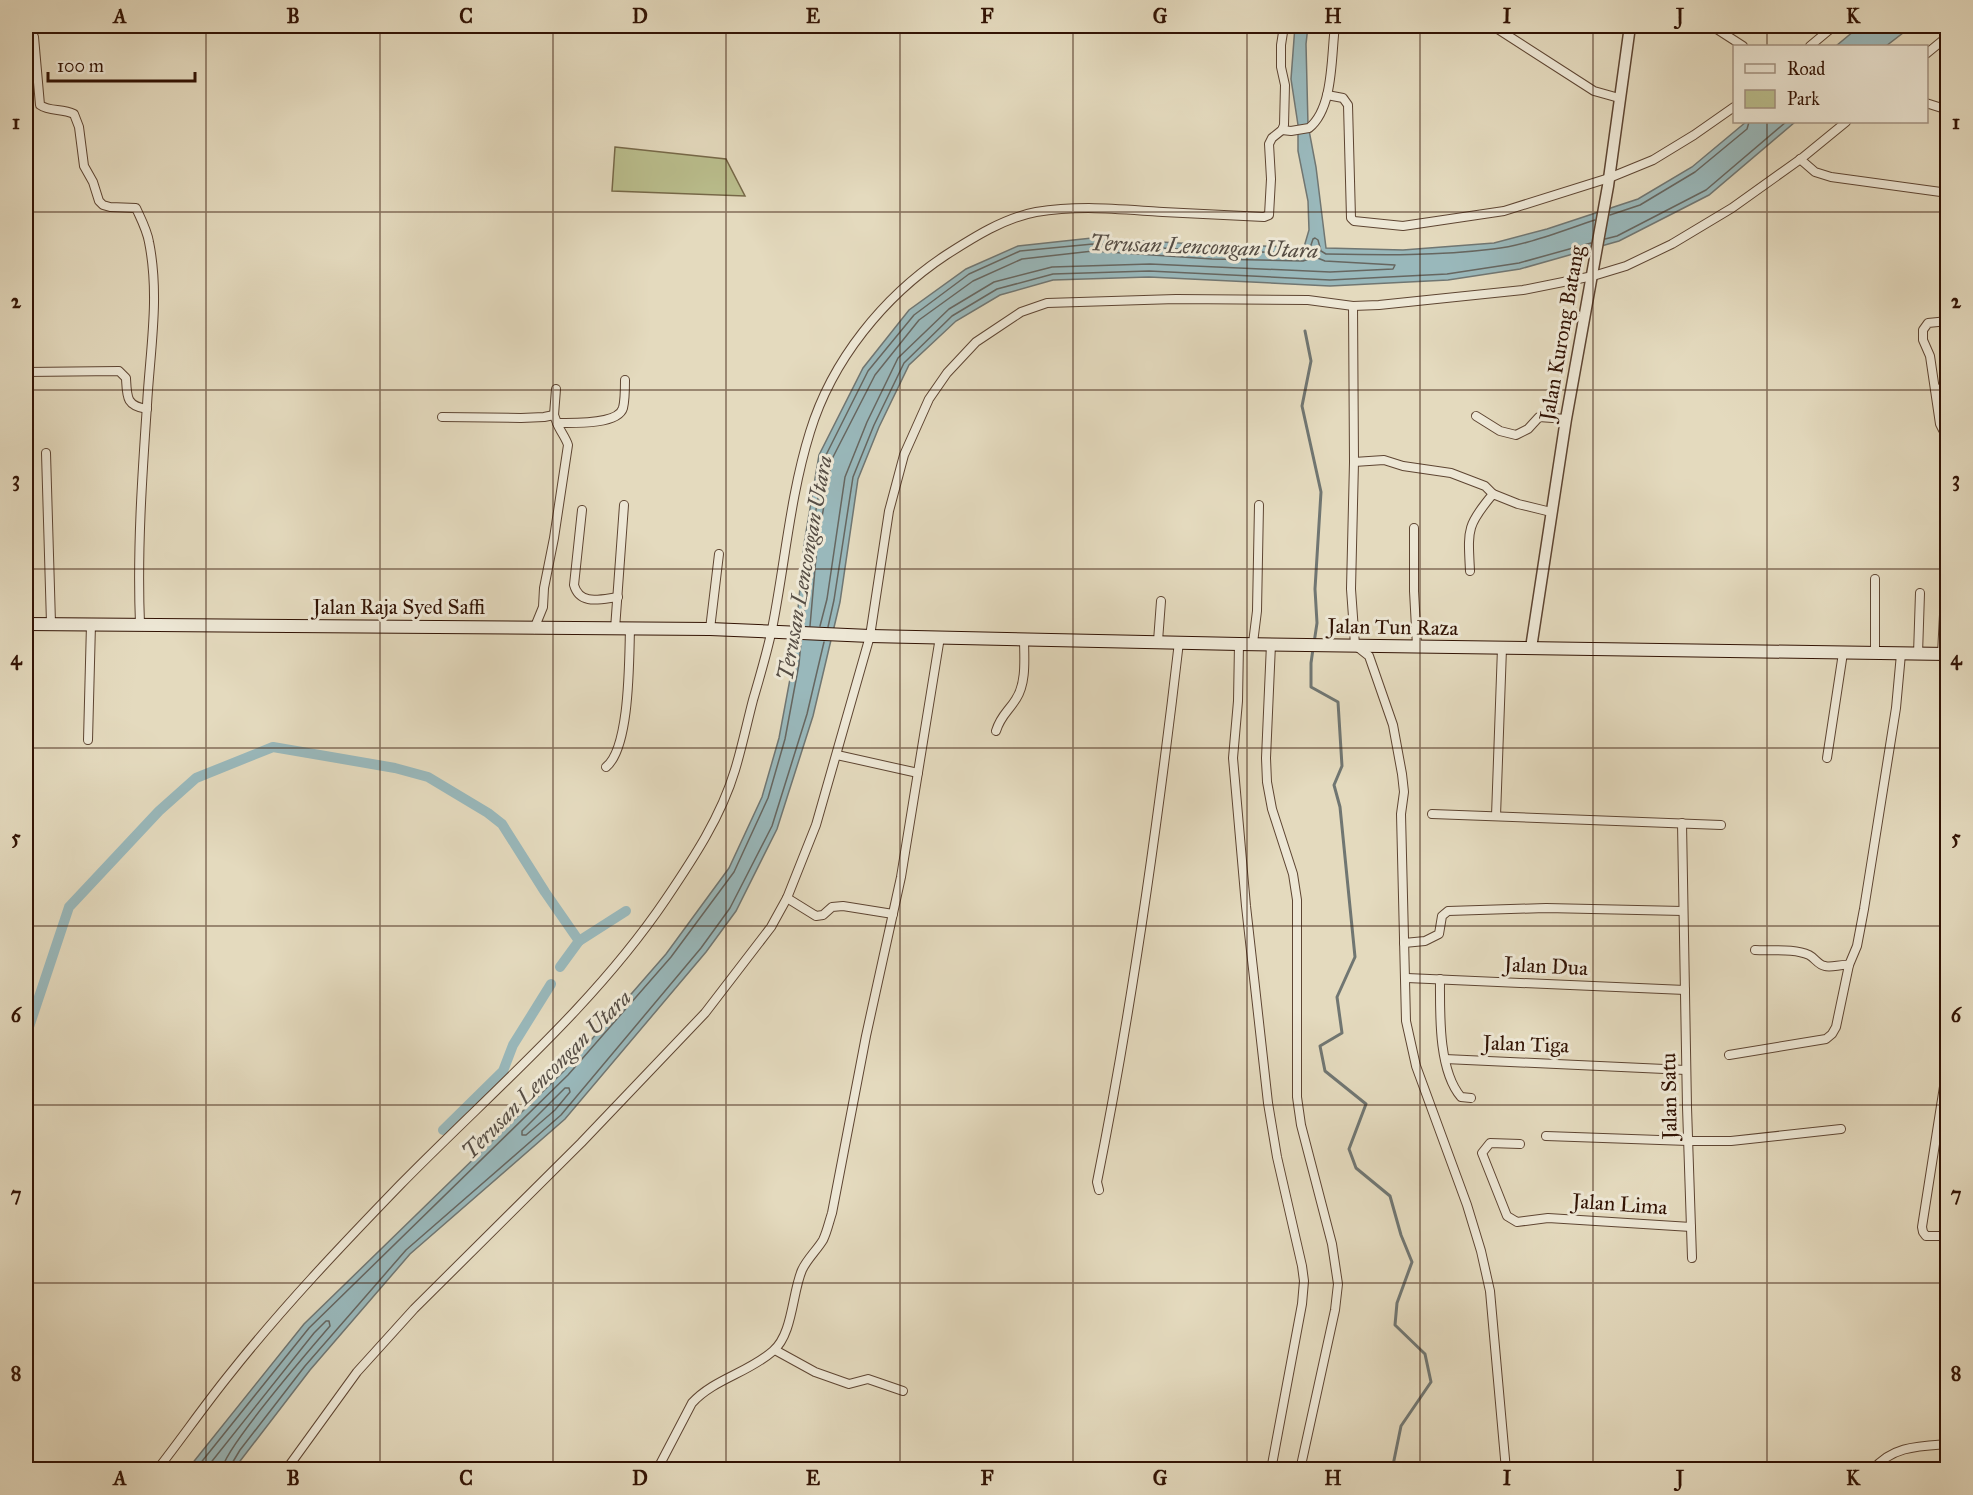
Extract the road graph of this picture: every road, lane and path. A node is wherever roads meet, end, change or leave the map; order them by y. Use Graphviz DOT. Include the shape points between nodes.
graph roads {
  1 [pos="28,26"];
  2 [pos="1284,26"];
  3 [pos="1335,26"];
  4 [pos="1493,26"];
  5 [pos="1630,26"];
  6 [pos="1712,26"];
  7 [pos="1834,26"];
  8 [pos="1947,36"];
  9 [pos="1741,45"];
  10 [pos="1811,45"];
  11 [pos="1928,52"];
  12 [pos="1327,95"];
  13 [pos="1619,98"];
  14 [pos="1928,104"];
  15 [pos="1733,108"];
  16 [pos="1947,110"];
  17 [pos="1845,123"];
  18 [pos="1282,130"];
  19 [pos="1800,159"];
  20 [pos="1608,182"];
  21 [pos="1947,193"];
  22 [pos="1593,276"];
  23 [pos="1353,306"];
  24 [pos="1947,321"];
  25 [pos="26,372"];
  26 [pos="625,380"];
  27 [pos="1947,388"];
  28 [pos="556,389"];
  29 [pos="1935,389"];
  30 [pos="147,409"];
  31 [pos="1476,416"];
  32 [pos="442,417"];
  33 [pos="555,419"];
  34 [pos="1566,419"];
  35 [pos="1947,437"];
  36 [pos="46,453"];
  37 [pos="1354,462"];
  38 [pos="1493,494"];
  39 [pos="624,505"];
  40 [pos="1259,505"];
  41 [pos="582,510"];
  42 [pos="1551,512"];
  43 [pos="1414,528"];
  44 [pos="1947,536"];
  45 [pos="719,554"];
  46 [pos="1470,571"];
  47 [pos="1875,579"];
  48 [pos="1920,593"];
  49 [pos="618,597"];
  50 [pos="1161,601"];
  51 [pos="51,623"];
  52 [pos="26,624"];
  53 [pos="91,624"];
  54 [pos="140,624"];
  55 [pos="534,629"];
  56 [pos="615,629"];
  57 [pos="630,629"];
  58 [pos="710,629"];
  59 [pos="774,632"];
  60 [pos="838,635"];
  61 [pos="870,636"];
  62 [pos="940,637"];
  63 [pos="1024,638"];
  64 [pos="1158,641"];
  65 [pos="1179,642"];
  66 [pos="1253,643"];
  67 [pos="1239,644"];
  68 [pos="1271,644"];
  69 [pos="1355,645"];
  70 [pos="1417,646"];
  71 [pos="1502,648"];
  72 [pos="1531,648"];
  73 [pos="1843,653"];
  74 [pos="1875,654"];
  75 [pos="1901,654"];
  76 [pos="1918,654"];
  77 [pos="1945,654"];
  78 [pos="996,731"];
  79 [pos="88,740"];
  80 [pos="837,755"];
  81 [pos="1827,758"];
  82 [pos="606,767"];
  83 [pos="918,773"];
  84 [pos="1432,814"];
  85 [pos="1496,816"];
  86 [pos="1682,823"];
  87 [pos="1721,825"];
  88 [pos="787,898"];
  89 [pos="1683,911"];
  90 [pos="893,914"];
  91 [pos="1404,943"];
  92 [pos="1755,950"];
  93 [pos="1849,965"];
  94 [pos="1407,978"];
  95 [pos="1440,979"];
  96 [pos="1685,990"];
  97 [pos="1729,1055"];
  98 [pos="1445,1059"];
  99 [pos="1947,1061"];
  100 [pos="1686,1070"];
  101 [pos="1471,1098"];
  102 [pos="1841,1128"];
  103 [pos="1546,1136"];
  104 [pos="1688,1142"];
  105 [pos="1520,1144"];
  106 [pos="1099,1190"];
  107 [pos="1691,1227"];
  108 [pos="1947,1236"];
  109 [pos="1692,1258"];
  110 [pos="775,1350"];
  111 [pos="903,1391"];
  112 [pos="1947,1444"];
  113 [pos="158,1470"];
  114 [pos="286,1470"];
  115 [pos="657,1470"];
  116 [pos="1271,1470"];
  117 [pos="1300,1470"];
  118 [pos="1506,1470"];
  119 [pos="1873,1470"];
  1 -- 30 [label="street" via="33,37 39,105 74,114 84,166 99,201 110,207 136,208 149,240 155,309"];
  2 -- 18 [label="street"];
  3 -- 12 [label="street"];
  4 -- 13 [label="street" via="1594,91"];
  5 -- 13 [label="street, Jalan Kurong Batang"];
  6 -- 9 [label="street"];
  7 -- 10 [label="street"];
  8 -- 11 [label="street"];
  12 -- 18 [label="street" via="1310,128"];
  12 -- 20 [label="street" via="1343,98 1348,105 1350,215 1354,221 1403,226 1504,211"];
  13 -- 20 [label="street, Jalan Kurong Batang"];
  14 -- 16 [label="street"];
  15 -- 20 [label="street" via="1653,160"];
  17 -- 19 [label="street"];
  18 -- 59 [label="street" via="1269,144 1271,179 1266,217 1096,207 1030,213 969,240 923,270 890,300 849,351 811,429 796,487"];
  19 -- 21 [label="street" via="1815,172 1831,177"];
  19 -- 22 [label="street" via="1732,208 1672,244 1626,266"];
  20 -- 22 [label="street, Jalan Kurong Batang"];
  22 -- 23 [label="street" via="1523,290"];
  22 -- 34 [label="street, Jalan Kurong Batang"];
  23 -- 37 [label="street"];
  23 -- 61 [label="street" via="1308,300 1062,302 1036,306 992,330 963,355 939,385 921,413 904,455 888,511"];
  24 -- 29 [label="street" via="1933,321 1923,330"];
  25 -- 30 [label="street" via="119,371 125,374 130,402"];
  26 -- 33 [label="street" via="622,410 617,417 602,421"];
  27 -- 29 [label="street"];
  28 -- 33 [label="street"];
  29 -- 35 [label="street" via="1940,424"];
  30 -- 54 [label="street" via="139,555"];
  31 -- 34 [label="street" via="1516,435 1539,417"];
  32 -- 33 [label="street"];
  33 -- 55 [label="street" via="568,445 543,607"];
  34 -- 42 [label="street, Jalan Kurong Batang"];
  36 -- 51 [label="street"];
  37 -- 38 [label="street" via="1384,460 1451,472 1485,486"];
  37 -- 69 [label="street" via="1351,589"];
  38 -- 42 [label="street"];
  38 -- 46 [label="street" via="1474,517 1469,531"];
  39 -- 49 [label="street"];
  40 -- 66 [label="street"];
  41 -- 49 [label="street" via="576,594 590,599"];
  42 -- 72 [label="street, Jalan Kurong Batang"];
  43 -- 70 [label="street"];
  44 -- 77 [label="street"];
  45 -- 58 [label="street"];
  47 -- 74 [label="street"];
  48 -- 76 [label="street"];
  49 -- 56 [label="street"];
  50 -- 64 [label="street"];
  51 -- 52 [label="main road, Jalan Raja Syed Saffi"];
  51 -- 53 [label="main road, Jalan Raja Syed Saffi"];
  53 -- 54 [label="main road, Jalan Raja Syed Saffi"];
  53 -- 79 [label="street"];
  54 -- 55 [label="main road, Jalan Raja Syed Saffi"];
  55 -- 56 [label="main road, Jalan Raja Syed Saffi"];
  56 -- 57 [label="main road, Jalan Raja Syed Saffi"];
  57 -- 58 [label="main road, Jalan Raja Syed Saffi"];
  57 -- 82 [label="street" via="622,732 617,755"];
  58 -- 59 [label="main road, Jalan Raja Syed Saffi"];
  59 -- 60 [label="main road, Jalan Raja Syed Saffi"];
  59 -- 113 [label="street" via="720,810 659,909 594,990 272,1322"];
  60 -- 61 [label="main road, Jalan Tun Raza"];
  61 -- 62 [label="main road, Jalan Tun Raza"];
  61 -- 80 [label="street"];
  62 -- 63 [label="main road, Jalan Tun Raza"];
  62 -- 83 [label="street"];
  63 -- 64 [label="main road, Jalan Tun Raza"];
  63 -- 78 [label="street" via="1018,695"];
  64 -- 65 [label="main road, Jalan Tun Raza"];
  65 -- 67 [label="main road, Jalan Tun Raza"];
  65 -- 106 [label="street" via="1160,804 1120,1069 1097,1182"];
  66 -- 67 [label="main road, Jalan Tun Raza"];
  66 -- 68 [label="main road, Jalan Tun Raza"];
  67 -- 116 [label="street" via="1233,759 1255,1001 1277,1157 1304,1281"];
  68 -- 69 [label="main road, Jalan Tun Raza"];
  68 -- 117 [label="street" via="1267,782 1297,900 1297,1097 1338,1284"];
  69 -- 70 [label="main road, Jalan Tun Raza"];
  69 -- 91 [label="street" via="1369,656 1393,725 1402,774"];
  70 -- 71 [label="main road, Jalan Tun Raza"];
  71 -- 72 [label="main road, Jalan Tun Raza"];
  71 -- 85 [label="street"];
  72 -- 73 [label="main road, Jalan Tun Raza"];
  73 -- 74 [label="main road, Jalan Tun Raza"];
  73 -- 81 [label="street"];
  74 -- 75 [label="main road, Jalan Tun Raza"];
  75 -- 76 [label="main road, Jalan Tun Raza"];
  75 -- 93 [label="street" via="1869,879 1857,946"];
  76 -- 77 [label="main road, Jalan Tun Raza"];
  80 -- 83 [label="street"];
  80 -- 88 [label="street" via="816,825"];
  83 -- 90 [label="street"];
  84 -- 85 [label="street"];
  85 -- 86 [label="street"];
  86 -- 87 [label="street"];
  86 -- 89 [label="street, Jalan Satu"];
  88 -- 90 [label="street" via="816,916 843,906"];
  88 -- 114 [label="street" via="771,927 705,1013 414,1309 357,1372"];
  89 -- 91 [label="street" via="1448,911 1442,916 1440,934 1425,941"];
  89 -- 96 [label="street, Jalan Satu"];
  90 -- 110 [label="street" via="832,1213 824,1238 802,1269 786,1331"];
  91 -- 94 [label="street"];
  92 -- 93 [label="street" via="1801,952 1826,967"];
  93 -- 97 [label="street" via="1839,1016 1826,1039"];
  94 -- 95 [label="street, Jalan Dua"];
  94 -- 118 [label="street" via="1406,1021 1416,1066 1467,1205 1490,1291"];
  95 -- 96 [label="street, Jalan Dua"];
  95 -- 98 [label="street"];
  96 -- 100 [label="street, Jalan Satu"];
  98 -- 100 [label="street, Jalan Tiga"];
  98 -- 101 [label="street" via="1456,1091 1461,1097"];
  99 -- 108 [label="street" via="1922,1227 1926,1236"];
  100 -- 104 [label="street, Jalan Satu"];
  102 -- 104 [label="street"];
  103 -- 104 [label="street"];
  104 -- 107 [label="street, Jalan Satu"];
  105 -- 107 [label="street, Jalan Lima" via="1490,1143 1482,1153 1507,1216 1517,1222 1548,1218"];
  107 -- 109 [label="street, Jalan Satu"];
  110 -- 111 [label="street" via="839,1381 849,1384 868,1379"];
  110 -- 115 [label="street" via="696,1398"];
  112 -- 119 [label="street" via="1902,1450 1880,1459"];
}
